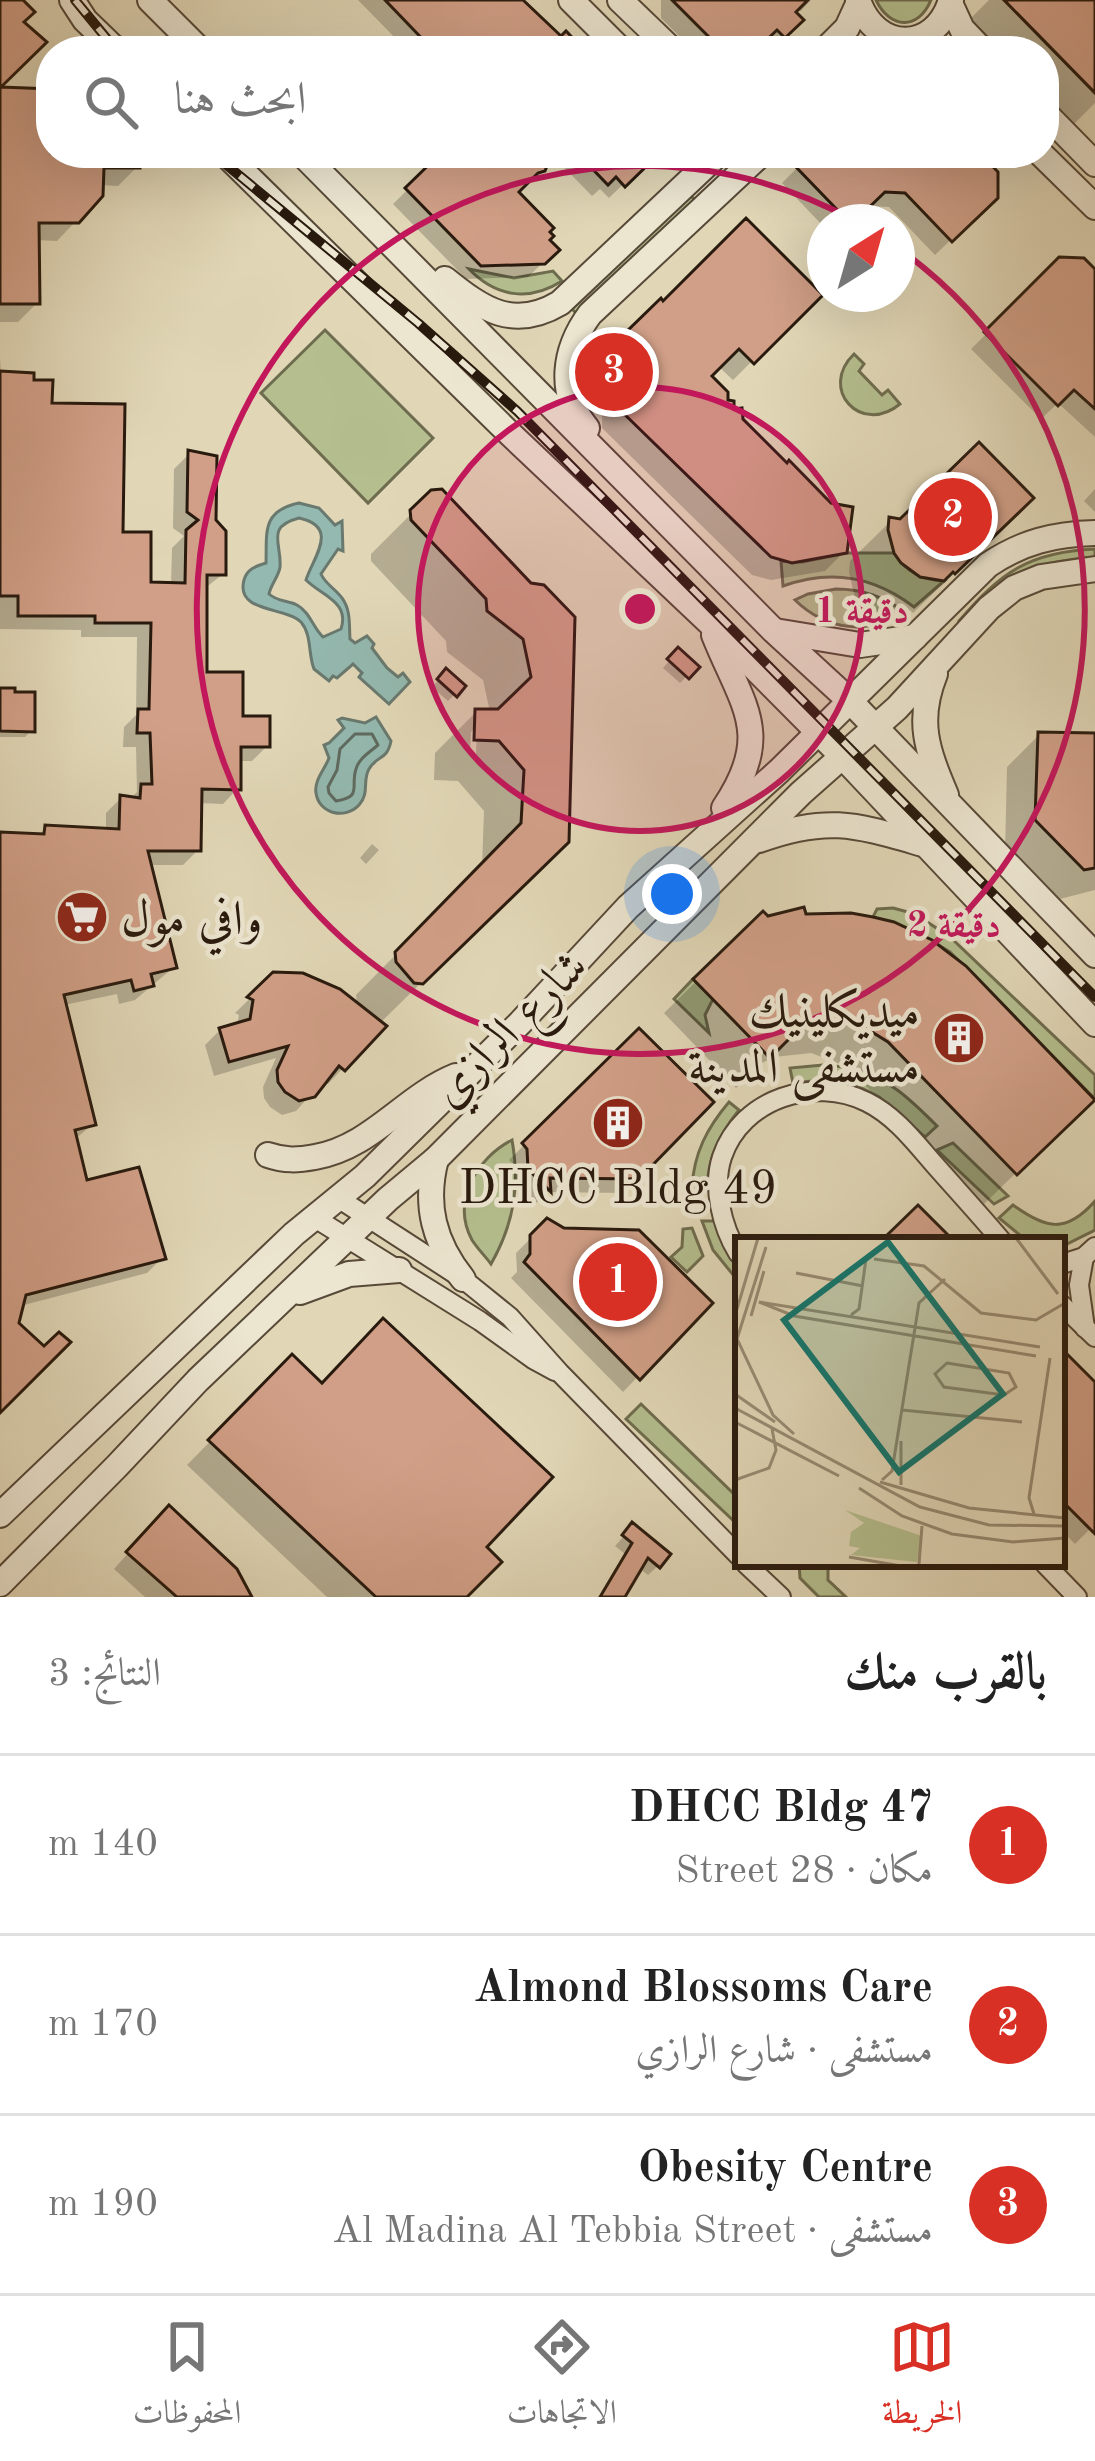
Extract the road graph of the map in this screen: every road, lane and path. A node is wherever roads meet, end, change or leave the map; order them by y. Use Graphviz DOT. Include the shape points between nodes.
graph roads {
  1 [pos="72,0"];
  2 [pos="150,0"];
  3 [pos="571,0"];
  4 [pos="593,0"];
  5 [pos="859,1"];
  6 [pos="951,2"];
  7 [pos="628,8"];
  8 [pos="102,36"];
  9 [pos="186,36"];
  10 [pos="607,36"];
  11 [pos="657,36"];
  12 [pos="839,36"];
  13 [pos="886,36"];
  14 [pos="924,36"];
  15 [pos="969,36"];
  16 [pos="1059,127"];
  17 [pos="1095,164"];
  18 [pos="239,168"];
  19 [pos="316,168"];
  20 [pos="699,168"];
  21 [pos="746,168"];
  22 [pos="1055,168"];
  23 [pos="1095,207"];
  24 [pos="384,237"];
  25 [pos="602,455"];
  26 [pos="1095,533"];
  27 [pos="1095,569"];
  28 [pos="709,622"];
  29 [pos="774,631"];
  30 [pos="914,638"];
  31 [pos="940,661"];
  32 [pos="850,701"];
  33 [pos="876,728"];
  34 [pos="818,732"];
  35 [pos="842,757"];
  36 [pos="951,809"];
  37 [pos="699,842"];
  38 [pos="751,843"];
  39 [pos="923,844"];
  40 [pos="1095,955"];
  41 [pos="1095,1024"];
  42 [pos="470,1071"];
  43 [pos="268,1155"];
  44 [pos="436,1159"];
  45 [pos="338,1198"];
  46 [pos="369,1217"];
  47 [pos="315,1218"];
  48 [pos="997,1237"];
  49 [pos="347,1238"];
  50 [pos="735,1248"];
  51 [pos="1090,1252"];
  52 [pos="399,1270"];
  53 [pos="463,1280"];
  54 [pos="1065,1308"];
  55 [pos="269,1314"];
  56 [pos="1090,1332"];
  57 [pos="560,1373"];
  58 [pos="0,1515"];
  59 [pos="735,1552"];
  60 [pos="756,1567"];
  61 [pos="1048,1567"];
  62 [pos="0,1584"];
  63 [pos="781,1597"];
  64 [pos="1077,1597"];
  1 -- 8 [label="street"];
  2 -- 9 [label="street"];
  3 -- 10 [label="street"];
  4 -- 7 [label="street" via="625,26 636,23"];
  5 -- 12 [label="street"];
  5 -- 13 [label="street"];
  6 -- 14 [label="street"];
  6 -- 15 [label="street"];
  7 -- 11 [label="street"];
  16 -- 17 [label="street"];
  18 -- 28 [label="street"];
  19 -- 24 [label="street"];
  20 -- 24 [label="street" via="560,303 535,314 480,306"];
  21 -- 25 [label="street" via="578,331 569,398"];
  22 -- 23 [label="street"];
  24 -- 25 [label="street"];
  25 -- 29 [label="street"];
  26 -- 30 [label="street, شارع الرازي" via="1038,538 1004,554"];
  27 -- 31 [label="street, شارع الرازي" via="1014,588"];
  28 -- 34 [label="street"];
  28 -- 37 [label="street" via="752,729 740,782"];
  29 -- 30 [label="street" via="860,645"];
  29 -- 32 [label="street"];
  30 -- 32 [label="street, شارع الرازي"];
  31 -- 33 [label="street, شارع الرازي"];
  31 -- 36 [label="street" via="924,731"];
  32 -- 33 [label="street"];
  32 -- 34 [label="street, شارع الرازي"];
  33 -- 35 [label="street, شارع الرازي"];
  33 -- 36 [label="street"];
  34 -- 35 [label="street"];
  34 -- 37 [label="street, شارع الرازي"];
  35 -- 38 [label="street, شارع الرازي"];
  35 -- 39 [label="street"];
  36 -- 40 [label="street"];
  37 -- 42 [label="street, شارع الرازي"];
  38 -- 39 [label="street" via="840,824"];
  38 -- 44 [label="street, شارع الرازي"];
  39 -- 41 [label="street"];
  42 -- 43 [label="street" via="413,1099 352,1147 292,1161"];
  42 -- 45 [label="street, شارع الرازي"];
  44 -- 46 [label="street, شارع الرازي"];
  44 -- 53 [label="street" via="433,1225"];
  45 -- 46 [label="street"];
  45 -- 47 [label="street, شارع الرازي"];
  46 -- 49 [label="street, شارع الرازي"];
  46 -- 53 [label="street"];
  47 -- 49 [label="street"];
  47 -- 58 [label="street, شارع الرازي"];
  48 -- 50 [label="street" via="878,1108 807,1091 757,1110 722,1156 717,1181"];
  49 -- 52 [label="street"];
  49 -- 55 [label="street, شارع الرازي"];
  51 -- 56 [label="street" via="1079,1285"];
  52 -- 55 [label="street" via="340,1276"];
  52 -- 57 [label="street"];
  53 -- 57 [label="street" via="528,1334"];
  54 -- 56 [label="street"];
  55 -- 62 [label="street, شارع الرازي"];
  57 -- 59 [label="street"];
  60 -- 63 [label="street"];
  61 -- 64 [label="street"];
}
